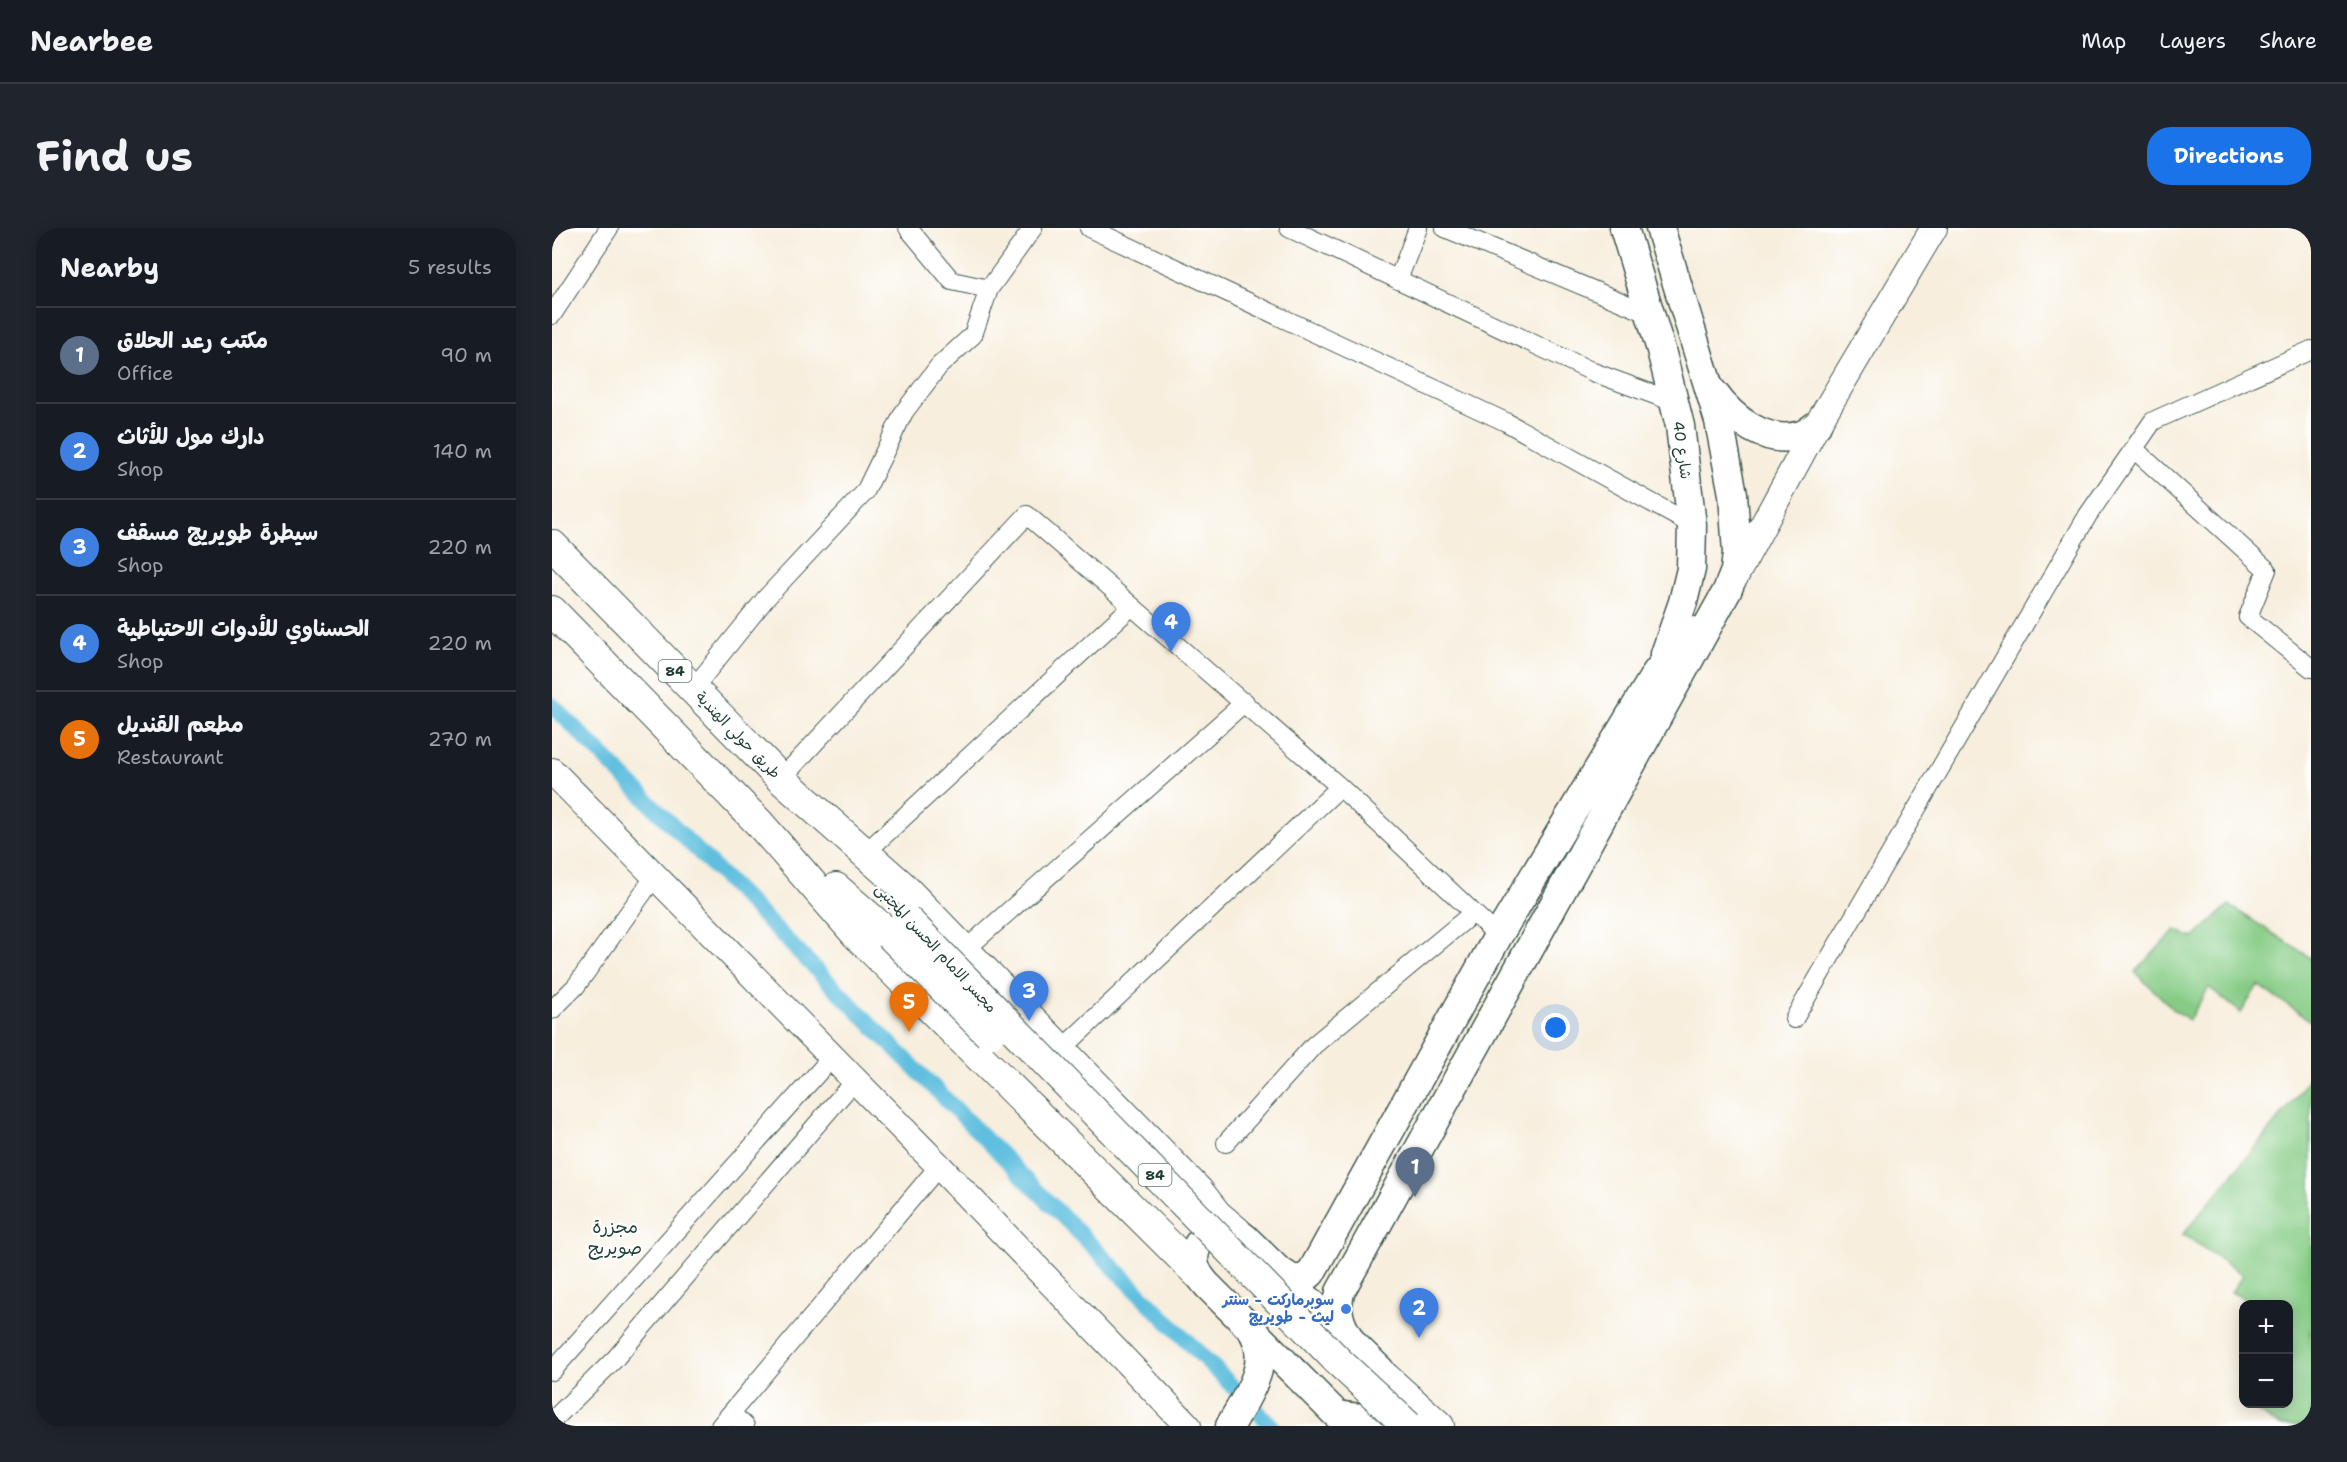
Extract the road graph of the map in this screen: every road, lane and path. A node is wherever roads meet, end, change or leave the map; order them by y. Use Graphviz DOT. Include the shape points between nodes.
graph roads {
  1 [pos="609,228"];
  2 [pos="908,228"];
  3 [pos="1033,228"];
  4 [pos="1089,228"];
  5 [pos="1288,228"];
  6 [pos="1418,228"];
  7 [pos="1445,228"];
  8 [pos="1624,228"];
  9 [pos="1660,228"];
  10 [pos="1934,228"];
  11 [pos="1398,280"];
  12 [pos="989,289"];
  13 [pos="1650,314"];
  14 [pos="552,315"];
  15 [pos="2311,350"];
  16 [pos="1708,385"];
  17 [pos="1674,402"];
  18 [pos="1817,425"];
  19 [pos="2134,449"];
  20 [pos="1692,525"];
  21 [pos="552,545"];
  22 [pos="1727,591"];
  23 [pos="1132,606"];
  24 [pos="552,611"];
  25 [pos="2311,668"];
  26 [pos="1656,673"];
  27 [pos="693,689"];
  28 [pos="1245,702"];
  29 [pos="552,771"];
  30 [pos="790,787"];
  31 [pos="1340,787"];
  32 [pos="760,824"];
  33 [pos="864,854"];
  34 [pos="655,876"];
  35 [pos="1473,913"];
  36 [pos="898,927"];
  37 [pos="1498,936"];
  38 [pos="965,950"];
  39 [pos="552,1010"];
  40 [pos="1794,1019"];
  41 [pos="1061,1050"];
  42 [pos="832,1057"];
  43 [pos="855,1080"];
  44 [pos="1226,1143"];
  45 [pos="939,1166"];
  46 [pos="1198,1192"];
  47 [pos="1236,1231"];
  48 [pos="1160,1236"];
  49 [pos="1278,1270"];
  50 [pos="1197,1273"];
  51 [pos="1252,1330"];
  52 [pos="1353,1344"];
  53 [pos="552,1371"];
  54 [pos="1386,1378"];
  55 [pos="1265,1381"];
  56 [pos="1308,1386"];
  57 [pos="725,1420"];
  58 [pos="552,1421"];
  59 [pos="1424,1422"];
  60 [pos="1350,1424"];
  61 [pos="745,1426"];
  62 [pos="1188,1426"];
  63 [pos="1230,1426"];
  64 [pos="1250,1426"];
  65 [pos="1384,1426"];
  1 -- 14 [label="street"];
  2 -- 12 [label="street" via="952,281"];
  3 -- 12 [label="street"];
  4 -- 20 [label="street" via="1506,423"];
  5 -- 11 [label="street"];
  6 -- 11 [label="street"];
  7 -- 13 [label="street"];
  8 -- 13 [label="main road, شارع 40"];
  9 -- 16 [label="main road"];
  10 -- 18 [label="main road"];
  11 -- 17 [label="street" via="1593,372"];
  12 -- 27 [label="street" via="973,335 939,366 904,412 865,492 766,598"];
  13 -- 17 [label="main road, شارع 40"];
  15 -- 19 [label="street" via="2152,421"];
  16 -- 18 [label="main road" via="1731,414 1767,434 1786,438 1803,435"];
  16 -- 22 [label="main road" via="1719,421 1737,530 1735,571"];
  17 -- 20 [label="main road, شارع 40"];
  18 -- 22 [label="main road"];
  19 -- 25 [label="street" via="2267,570 2248,617"];
  19 -- 40 [label="street" via="2088,515"];
  20 -- 26 [label="main road, شارع 40" via="1690,569 1683,602"];
  21 -- 27 [label="highway, طريق حولي الهندية / 84"];
  22 -- 26 [label="main road"];
  22 -- 52 [label="main road" via="1340,1292 1337,1314"];
  23 -- 28 [label="street"];
  23 -- 30 [label="street" via="1027,515"];
  23 -- 33 [label="street"];
  24 -- 32 [label="highway, 84"];
  26 -- 37 [label="main road"];
  27 -- 30 [label="highway, طريق حولي الهندية / 84"];
  28 -- 31 [label="street"];
  28 -- 38 [label="street"];
  29 -- 34 [label="main road"];
  30 -- 33 [label="highway"];
  30 -- 36 [label="highway, مجسر الامام الحسن المجتبى / 84"];
  31 -- 35 [label="street"];
  31 -- 41 [label="street"];
  32 -- 36 [label="highway, مجسر الامام الحسن المجتبى / 84"];
  32 -- 48 [label="highway" via="856,934"];
  33 -- 38 [label="highway" via="902,885"];
  34 -- 39 [label="street" via="576,986"];
  34 -- 42 [label="main road"];
  35 -- 37 [label="street"];
  35 -- 44 [label="street" via="1314,1045"];
  36 -- 59 [label="highway, مجسر الامام الحسن المجتبى / 84, bridge" via="1339,1362"];
  36 -- 65 [label="highway, مجسر الامام الحسن المجتبى / 84, bridge" via="1329,1375"];
  37 -- 49 [label="main road" via="1311,1273 1293,1280"];
  38 -- 41 [label="highway"];
  41 -- 46 [label="highway"];
  42 -- 43 [label="main road"];
  42 -- 53 [label="street"];
  43 -- 45 [label="main road"];
  43 -- 58 [label="street" via="614,1360"];
  45 -- 57 [label="street"];
  45 -- 62 [label="main road"];
  46 -- 47 [label="highway"];
  46 -- 48 [label="highway" via="1202,1213 1198,1226 1181,1238"];
  47 -- 49 [label="main road"];
  47 -- 50 [label="main road" via="1220,1229 1203,1238 1194,1254"];
  48 -- 50 [label="highway"];
  49 -- 52 [label="main road"];
  50 -- 51 [label="main road"];
  51 -- 55 [label="main road" via="1258,1340"];
  51 -- 56 [label="main road"];
  52 -- 54 [label="main road"];
  54 -- 59 [label="highway"];
  54 -- 60 [label="main road" via="1390,1400 1386,1413 1369,1424"];
  55 -- 56 [label="main road" via="1291,1379"];
  55 -- 63 [label="main road"];
  55 -- 64 [label="main road"];
  56 -- 60 [label="main road"];
  57 -- 61 [label="street"];
  59 -- 65 [label="highway" via="1413,1411 1400,1412"];
}
